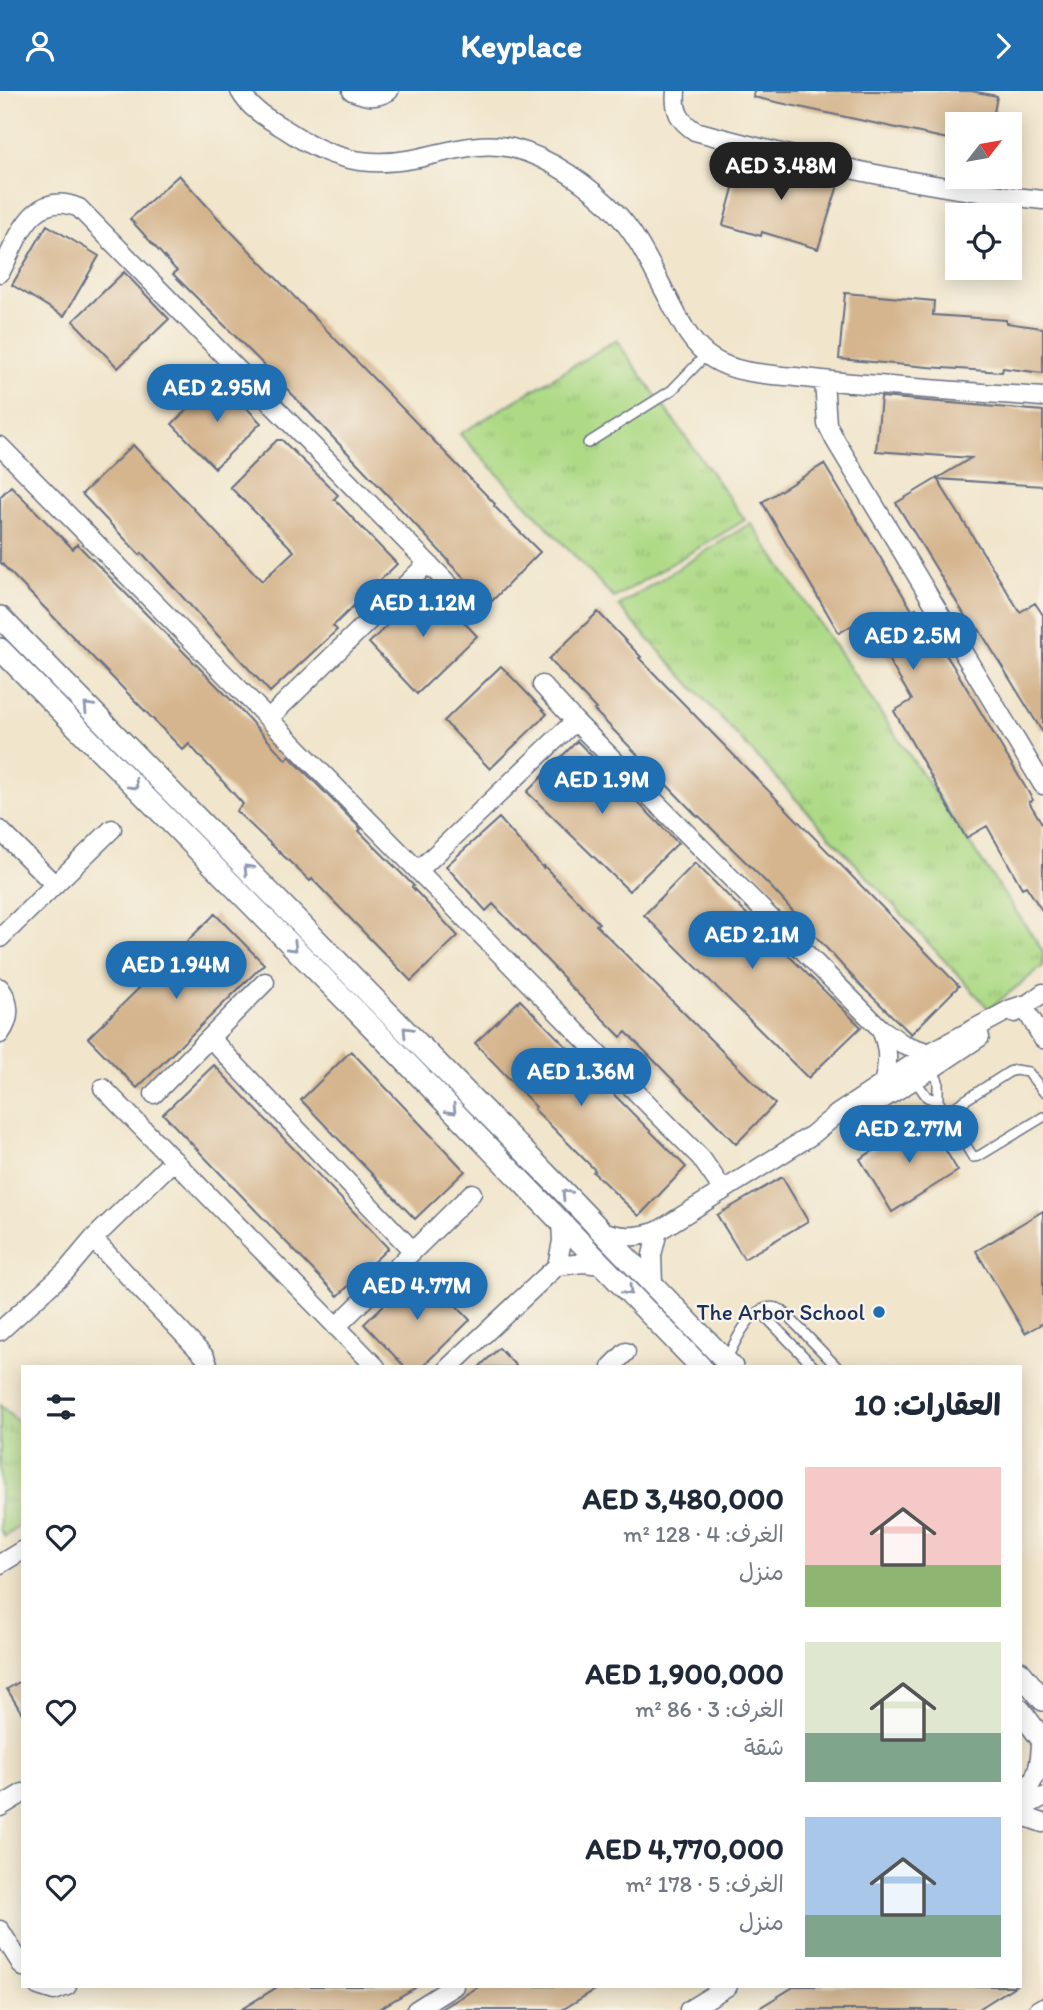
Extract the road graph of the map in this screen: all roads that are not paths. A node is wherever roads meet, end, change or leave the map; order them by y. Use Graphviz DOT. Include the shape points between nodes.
graph roads {
  1 [pos="240,91"];
  2 [pos="352,91"];
  3 [pos="389,91"];
  4 [pos="676,91"];
  5 [pos="1043,200"];
  6 [pos="0,273"];
  7 [pos="706,355"];
  8 [pos="824,381"];
  9 [pos="1043,397"];
  10 [pos="588,443"];
  11 [pos="0,446"];
  12 [pos="428,563"];
  13 [pos="471,607"];
  14 [pos="0,617"];
  15 [pos="0,649"];
  16 [pos="542,685"];
  17 [pos="269,718"];
  18 [pos="575,721"];
  19 [pos="1043,785"];
  20 [pos="112,829"];
  21 [pos="0,830"];
  22 [pos="419,870"];
  23 [pos="55,885"];
  24 [pos="0,938"];
  25 [pos="265,982"];
  26 [pos="0,988"];
  27 [pos="1043,993"];
  28 [pos="1023,1005"];
  29 [pos="880,1028"];
  30 [pos="0,1034"];
  31 [pos="210,1038"];
  32 [pos="1043,1039"];
  33 [pos="931,1061"];
  34 [pos="915,1080"];
  35 [pos="883,1083"];
  36 [pos="103,1088"];
  37 [pos="1043,1091"];
  38 [pos="154,1094"];
  39 [pos="938,1101"];
  40 [pos="945,1113"];
  41 [pos="1043,1117"];
  42 [pos="811,1135"];
  43 [pos="173,1160"];
  44 [pos="721,1192"];
  45 [pos="472,1193"];
  46 [pos="561,1222"];
  47 [pos="602,1231"];
  48 [pos="658,1231"];
  49 [pos="93,1239"];
  50 [pos="413,1251"];
  51 [pos="603,1265"];
  52 [pos="557,1266"];
  53 [pos="653,1285"];
  54 [pos="760,1311"];
  55 [pos="336,1327"];
  56 [pos="0,1331"];
  57 [pos="626,1352"];
  58 [pos="729,1364"];
  59 [pos="208,1365"];
  60 [pos="374,1365"];
  61 [pos="451,1365"];
  62 [pos="613,1365"];
  63 [pos="699,1365"];
  64 [pos="812,1365"];
  65 [pos="835,1365"];
  66 [pos="21,1551"];
  67 [pos="0,1564"];
  68 [pos="1022,1674"];
  69 [pos="1043,1700"];
  70 [pos="1022,1713"];
  71 [pos="1042,1740"];
  72 [pos="21,1794"];
  73 [pos="1022,1795"];
  74 [pos="1043,1797"];
  75 [pos="0,1807"];
  76 [pos="1022,1808"];
  77 [pos="1022,1816"];
  78 [pos="1043,1823"];
  79 [pos="0,1930"];
  80 [pos="21,1963"];
  81 [pos="44,1988"];
  82 [pos="62,1988"];
  83 [pos="451,1988"];
  84 [pos="725,1988"];
  85 [pos="1043,2007"];
  86 [pos="416,2010"];
  87 [pos="689,2010"];
  88 [pos="1038,2010"];
  1 -- 7 [label="street" via="266,117 305,143 338,157 387,162 487,145 536,156 595,194 619,216 690,337"];
  2 -- 3 [label="street" via="368,98"];
  4 -- 5 [label="street" via="678,115 695,131 866,173"];
  6 -- 12 [label="street" via="31,215 48,204 79,208"];
  7 -- 8 [label="street" via="739,370"];
  7 -- 10 [label="lane" via="673,390"];
  8 -- 9 [label="street"];
  8 -- 19 [label="street" via="827,424 835,440"];
  11 -- 17 [label="street"];
  12 -- 13 [label="street"];
  12 -- 17 [label="street"];
  47 -- 14 [label="street, one-way"];
  15 -- 46 [label="street, one-way"];
  16 -- 18 [label="street"];
  17 -- 22 [label="street"];
  18 -- 22 [label="street"];
  18 -- 29 [label="street"];
  20 -- 23 [label="street"];
  21 -- 23 [label="street"];
  22 -- 44 [label="street" via="701,1159"];
  23 -- 24 [label="street"];
  25 -- 31 [label="street"];
  26 -- 30 [label="street" via="8,1007"];
  27 -- 28 [label="street"];
  28 -- 32 [label="street"];
  28 -- 33 [label="street" via="1003,1013"];
  29 -- 33 [label="street"];
  29 -- 35 [label="street" via="888,1055"];
  31 -- 38 [label="street"];
  31 -- 50 [label="street"];
  33 -- 34 [label="street"];
  33 -- 35 [label="street"];
  33 -- 39 [label="lane"];
  34 -- 39 [label="lane" via="927,1097"];
  34 -- 42 [label="street"];
  35 -- 42 [label="street"];
  36 -- 43 [label="street"];
  37 -- 40 [label="lane" via="1028,1072 1015,1070"];
  39 -- 40 [label="lane"];
  40 -- 41 [label="lane" via="976,1157"];
  42 -- 44 [label="street"];
  43 -- 49 [label="street"];
  43 -- 55 [label="street"];
  44 -- 48 [label="street"];
  45 -- 50 [label="street"];
  46 -- 51 [label="street"];
  46 -- 52 [label="street"];
  47 -- 48 [label="street" via="635,1237"];
  47 -- 53 [label="street"];
  48 -- 53 [label="street" via="652,1255"];
  49 -- 56 [label="street" via="66,1271"];
  49 -- 59 [label="street"];
  50 -- 55 [label="street"];
  51 -- 52 [label="street"];
  51 -- 63 [label="street, one-way"];
  52 -- 61 [label="street"];
  53 -- 58 [label="street"];
  54 -- 58 [label="lane" via="743,1328"];
  54 -- 64 [label="lane"];
  54 -- 65 [label="lane" via="782,1310"];
  55 -- 60 [label="street"];
  57 -- 62 [label="street"];
  66 -- 67 [label="street"];
  68 -- 69 [label="street"];
  70 -- 71 [label="street"];
  71 -- 73 [label="street" via="1038,1768"];
  72 -- 75 [label="street"];
  74 -- 76 [label="street"];
  77 -- 78 [label="street"];
  79 -- 80 [label="street"];
  81 -- 82 [label="street"];
  83 -- 86 [label="street"];
  84 -- 87 [label="street"];
  85 -- 88 [label="street"];
}
